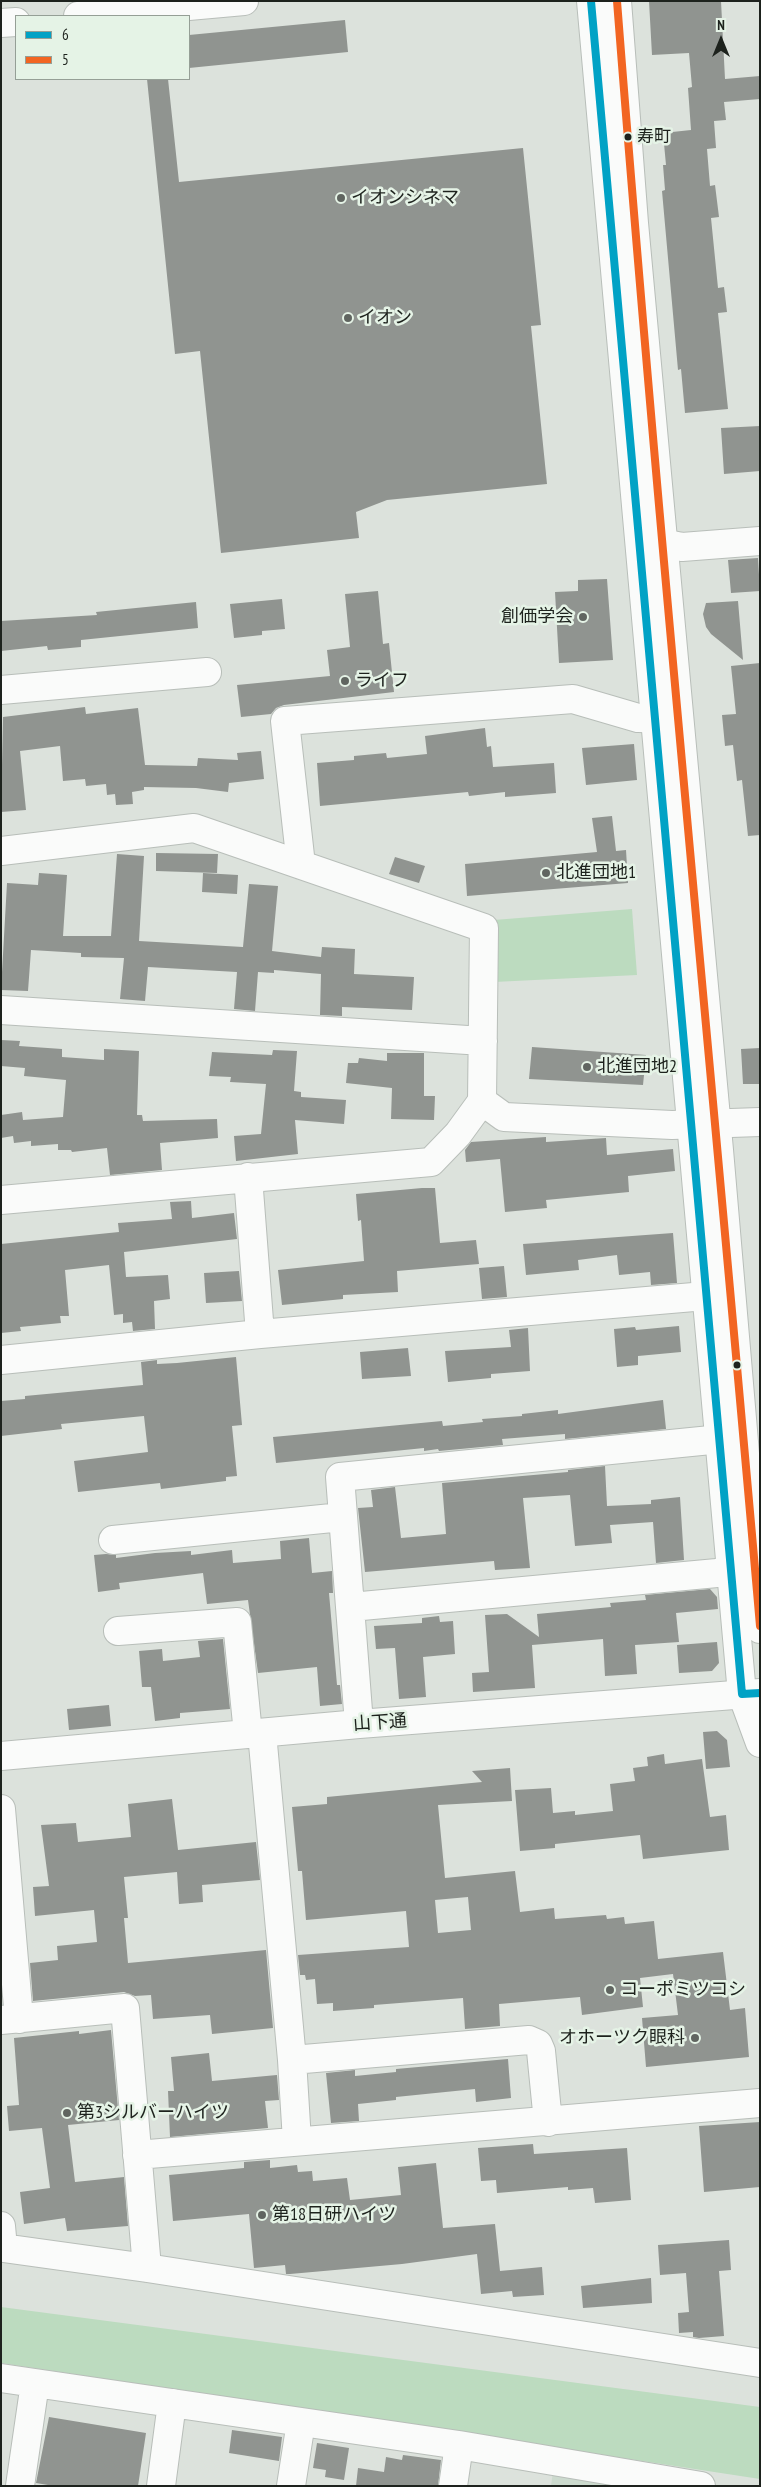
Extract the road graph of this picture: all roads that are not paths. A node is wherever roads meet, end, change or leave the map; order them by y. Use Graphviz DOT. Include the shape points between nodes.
graph roads {
  1 [pos="244,1"];
  2 [pos="591,1"];
  3 [pos="617,1"];
  4 [pos="89,15"];
  5 [pos="15,22"];
  6 [pos="1,23"];
  7 [pos="651,541"];
  8 [pos="760,541"];
  9 [pos="207,672"];
  10 [pos="1,690"];
  11 [pos="666,719"];
  12 [pos="1,851"];
  13 [pos="301,865"];
  14 [pos="1,1010"];
  15 [pos="483,1041"];
  16 [pos="482,1101"];
  17 [pos="760,1122"];
  18 [pos="704,1124"];
  19 [pos="248,1177"];
  20 [pos="1,1200"];
  21 [pos="720,1294"];
  22 [pos="260,1334"];
  23 [pos="1,1360"];
  24 [pos="721,1439"];
  25 [pos="744,1495"];
  26 [pos="342,1517"];
  27 [pos="113,1540"];
  28 [pos="731,1570"];
  29 [pos="351,1607"];
  30 [pos="760,1629"];
  31 [pos="118,1631"];
  32 [pos="751,1694"];
  33 [pos="358,1724"];
  34 [pos="255,1733"];
  35 [pos="760,1743"];
  36 [pos="1,1756"];
  37 [pos="1,1809"];
  38 [pos="10,2020"];
  39 [pos="292,2060"];
  40 [pos="760,2103"];
  41 [pos="548,2122"];
  42 [pos="297,2141"];
  43 [pos="137,2155"];
  44 [pos="1,2226"];
  45 [pos="147,2268"];
  46 [pos="760,2363"];
  47 [pos="1,2378"];
  48 [pos="35,2383"];
  49 [pos="172,2403"];
  50 [pos="301,2422"];
  51 [pos="459,2445"];
  52 [pos="20,2486"];
  53 [pos="161,2486"];
  54 [pos="292,2486"];
  55 [pos="453,2486"];
  56 [pos="701,2486"];
  1 -- 4 [label="street"];
  2 -- 7 [label="street"];
  3 -- 7 [label="street"];
  5 -- 6 [label="street"];
  7 -- 8 [label="street" via="682,547"];
  7 -- 11 [label="street"];
  9 -- 10 [label="street"];
  11 -- 13 [label="street" via="638,718 573,699 285,721"];
  11 -- 18 [label="street"];
  12 -- 13 [label="street" via="194,828"];
  13 -- 15 [label="street" via="484,928"];
  14 -- 15 [label="street"];
  15 -- 16 [label="street"];
  16 -- 18 [label="street" via="504,1117"];
  16 -- 19 [label="street" via="458,1134 431,1162"];
  17 -- 18 [label="street"];
  18 -- 21 [label="street"];
  19 -- 20 [label="street"];
  19 -- 22 [label="street"];
  21 -- 22 [label="street"];
  21 -- 24 [label="street"];
  21 -- 25 [label="street"];
  22 -- 23 [label="street"];
  24 -- 25 [label="street"];
  24 -- 26 [label="street" via="340,1477"];
  25 -- 28 [label="street"];
  25 -- 30 [label="street"];
  26 -- 27 [label="street"];
  26 -- 29 [label="street"];
  28 -- 29 [label="street"];
  28 -- 32 [label="street"];
  29 -- 33 [label="street"];
  31 -- 34 [label="street" via="238,1622"];
  32 -- 33 [label="street, 山下通"];
  32 -- 35 [label="street"];
  33 -- 34 [label="street, 山下通"];
  34 -- 36 [label="street, 山下通"];
  34 -- 39 [label="street"];
  37 -- 38 [label="street"];
  38 -- 43 [label="street" via="124,2008"];
  39 -- 41 [label="street" via="529,2040 538,2044 541,2051"];
  39 -- 42 [label="street"];
  40 -- 41 [label="street"];
  41 -- 42 [label="street"];
  42 -- 43 [label="street"];
  43 -- 45 [label="street"];
  44 -- 45 [label="street" via="3,2248"];
  45 -- 46 [label="street"];
  47 -- 48 [label="street"];
  48 -- 49 [label="street"];
  48 -- 52 [label="street"];
  49 -- 50 [label="street"];
  49 -- 53 [label="street"];
  50 -- 51 [label="street"];
  50 -- 54 [label="street"];
  51 -- 55 [label="street"];
  51 -- 56 [label="street"];
}
